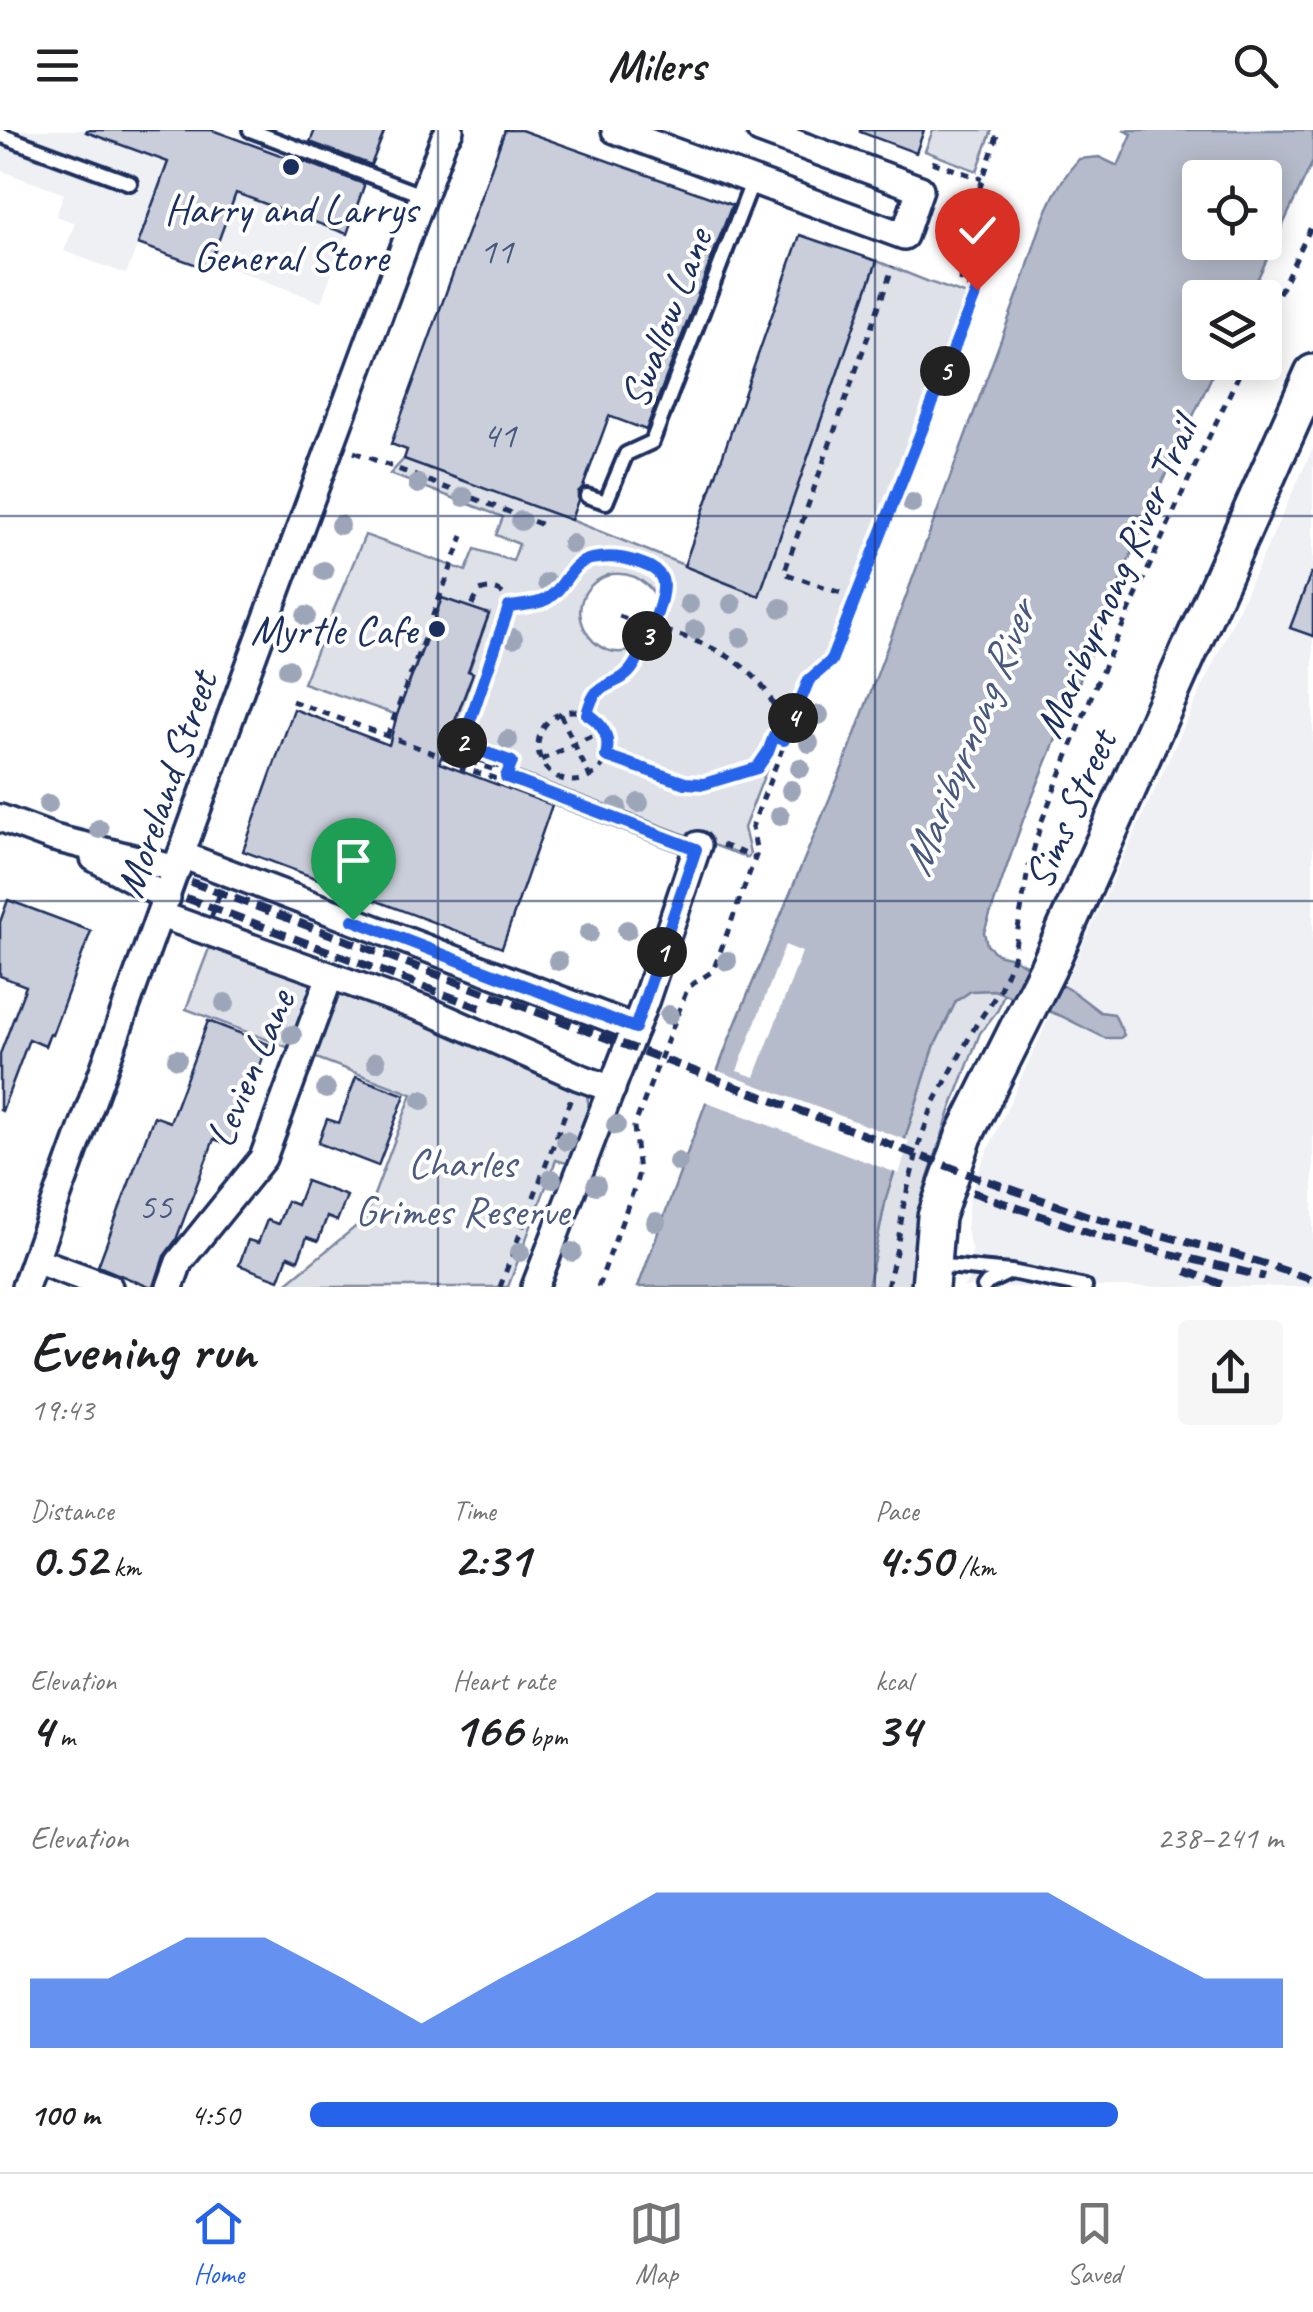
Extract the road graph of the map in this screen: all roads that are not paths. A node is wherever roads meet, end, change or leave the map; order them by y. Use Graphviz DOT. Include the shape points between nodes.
graph roads {
  1 [pos="250,130"];
  2 [pos="615,130"];
  3 [pos="760,130"];
  4 [pos="446,133"];
  5 [pos="0,135"];
  6 [pos="753,180"];
  7 [pos="130,183"];
  8 [pos="424,196"];
  9 [pos="1313,373"];
  10 [pos="587,496"];
  11 [pos="514,780"];
  12 [pos="0,818"];
  13 [pos="54,838"];
  14 [pos="697,847"];
  15 [pos="180,862"];
  16 [pos="164,906"];
  17 [pos="330,976"];
  18 [pos="635,1028"];
  19 [pos="612,1089"];
  20 [pos="35,1260"];
  21 [pos="1010,1272"];
  22 [pos="931,1276"];
  23 [pos="25,1287"];
  24 [pos="109,1287"];
  25 [pos="170,1287"];
  26 [pos="536,1287"];
  27 [pos="984,1287"];
  28 [pos="1085,1287"];
  1 -- 8 [label="lane"];
  2 -- 6 [label="street"];
  3 -- 6 [label="street" via="920,189 904,236"];
  4 -- 8 [label="street, Moreland Street"];
  5 -- 7 [label="lane"];
  6 -- 10 [label="lane, Swallow Lane" via="652,442 626,454 606,502"];
  8 -- 15 [label="street, Moreland Street"];
  9 -- 22 [label="street, Sims Street" via="1048,968 1013,1001 936,1217"];
  11 -- 14 [label="lane"];
  12 -- 13 [label="street"];
  13 -- 15 [label="street"];
  13 -- 16 [label="street"];
  14 -- 18 [label="street"];
  15 -- 16 [label="street, Moreland Street"];
  15 -- 18 [label="street"];
  16 -- 17 [label="street"];
  16 -- 20 [label="street, Moreland Street"];
  17 -- 19 [label="street"];
  17 -- 25 [label="street, Levien Lane" via="263,1158 179,1262"];
  18 -- 19 [label="street"];
  19 -- 26 [label="street"];
  20 -- 23 [label="street, Moreland Street"];
  20 -- 24 [label="street"];
  21 -- 22 [label="lane"];
  21 -- 27 [label="lane"];
  21 -- 28 [label="lane"];
}
